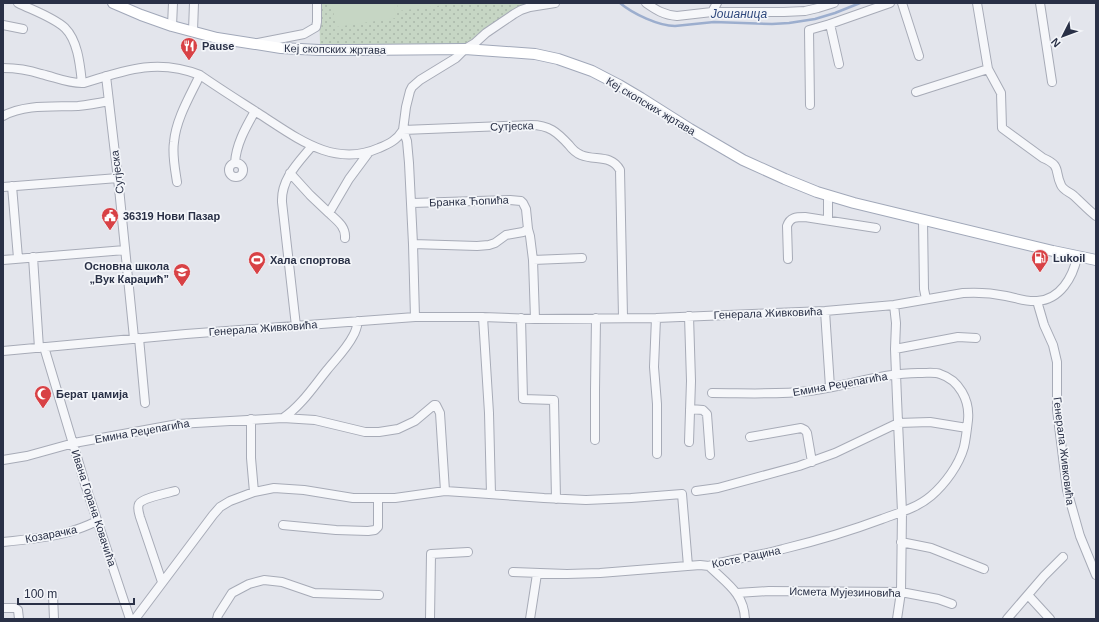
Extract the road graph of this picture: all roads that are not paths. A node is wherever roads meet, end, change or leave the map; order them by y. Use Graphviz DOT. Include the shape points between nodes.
graph roads {
  1 [pos="18,3"];
  2 [pos="113,3"];
  3 [pos="173,3"];
  4 [pos="194,3"];
  5 [pos="317,3"];
  6 [pos="555,3"];
  7 [pos="646,3"];
  8 [pos="717,3"];
  9 [pos="834,3"];
  10 [pos="890,3"];
  11 [pos="902,3"];
  12 [pos="977,3"];
  13 [pos="1040,3"];
  14 [pos="712,12"];
  15 [pos="830,24"];
  16 [pos="3,25"];
  17 [pos="172,26"];
  18 [pos="23,29"];
  19 [pos="193,31"];
  20 [pos="254,44"];
  21 [pos="465,49"];
  22 [pos="918,56"];
  23 [pos="839,64"];
  24 [pos="3,68"];
  25 [pos="988,69"];
  26 [pos="200,75"];
  27 [pos="106,76"];
  28 [pos="1052,82"];
  29 [pos="82,83"];
  30 [pos="916,92"];
  31 [pos="109,101"];
  32 [pos="810,105"];
  33 [pos="255,111"];
  34 [pos="3,116"];
  35 [pos="403,130"];
  36 [pos="312,146"];
  37 [pos="369,152"];
  38 [pos="235,163"];
  39 [pos="290,173"];
  40 [pos="118,178"];
  41 [pos="177,182"];
  42 [pos="5,186"];
  43 [pos="828,195"];
  44 [pos="412,203"];
  45 [pos="328,213"];
  46 [pos="1096,216"];
  47 [pos="828,220"];
  48 [pos="923,220"];
  49 [pos="876,228"];
  50 [pos="528,229"];
  51 [pos="345,238"];
  52 [pos="414,244"];
  53 [pos="125,250"];
  54 [pos="33,257"];
  55 [pos="1077,257"];
  56 [pos="18,258"];
  57 [pos="582,258"];
  58 [pos="788,259"];
  59 [pos="3,260"];
  60 [pos="534,260"];
  61 [pos="1096,260"];
  62 [pos="926,299"];
  63 [pos="1037,301"];
  64 [pos="894,305"];
  65 [pos="825,311"];
  66 [pos="689,316"];
  67 [pos="415,317"];
  68 [pos="483,317"];
  69 [pos="623,317"];
  70 [pos="521,318"];
  71 [pos="596,318"];
  72 [pos="656,318"];
  73 [pos="535,319"];
  74 [pos="358,321"];
  75 [pos="296,326"];
  76 [pos="137,338"];
  77 [pos="976,338"];
  78 [pos="41,348"];
  79 [pos="895,349"];
  80 [pos="3,351"];
  81 [pos="896,374"];
  82 [pos="830,387"];
  83 [pos="962,391"];
  84 [pos="712,393"];
  85 [pos="145,403"];
  86 [pos="690,409"];
  87 [pos="283,418"];
  88 [pos="251,420"];
  89 [pos="898,423"];
  90 [pos="967,428"];
  91 [pos="750,437"];
  92 [pos="595,440"];
  93 [pos="689,442"];
  94 [pos="74,443"];
  95 [pos="657,454"];
  96 [pos="710,455"];
  97 [pos="3,460"];
  98 [pos="812,462"];
  99 [pos="176,491"];
  100 [pos="444,491"];
  101 [pos="696,491"];
  102 [pos="254,492"];
  103 [pos="491,494"];
  104 [pos="378,498"];
  105 [pos="556,499"];
  106 [pos="902,512"];
  107 [pos="97,521"];
  108 [pos="283,525"];
  109 [pos="3,542"];
  110 [pos="902,542"];
  111 [pos="468,552"];
  112 [pos="1063,557"];
  113 [pos="688,566"];
  114 [pos="709,566"];
  115 [pos="984,569"];
  116 [pos="513,572"];
  117 [pos="537,574"];
  118 [pos="1096,575"];
  119 [pos="162,582"];
  120 [pos="901,592"];
  121 [pos="737,593"];
  122 [pos="379,594"];
  123 [pos="53,595"];
  124 [pos="1028,595"];
  125 [pos="952,604"];
  126 [pos="3,608"];
  127 [pos="20,619"];
  128 [pos="54,619"];
  129 [pos="130,619"];
  130 [pos="135,619"];
  131 [pos="217,619"];
  132 [pos="430,619"];
  133 [pos="530,619"];
  134 [pos="745,619"];
  135 [pos="897,619"];
  136 [pos="1007,619"];
  137 [pos="1050,619"];
  1 -- 29 [label="street" via="53,19 64,28 77,52"];
  2 -- 17 [label="main road, Кеј скопских жртава"];
  3 -- 17 [label="street"];
  4 -- 19 [label="street"];
  5 -- 20 [label="street, Кеј скопских жртава" via="316,27 304,34"];
  6 -- 21 [label="street" via="521,10"];
  7 -- 14 [label="street" via="665,14 676,16"];
  8 -- 14 [label="street"];
  9 -- 14 [label="street" via="811,10 784,12"];
  10 -- 15 [label="street"];
  11 -- 22 [label="street"];
  12 -- 25 [label="street"];
  13 -- 28 [label="street"];
  15 -- 23 [label="street"];
  15 -- 32 [label="street" via="809,30"];
  16 -- 18 [label="street"];
  17 -- 19 [label="main road, Кеј скопских жртава"];
  19 -- 20 [label="main road, Кеј скопских жртава"];
  20 -- 21 [label="main road, Кеј скопских жртава" via="319,50"];
  21 -- 35 [label="street" via="456,58 412,87 407,100"];
  21 -- 43 [label="main road, Кеј скопских жртава" via="535,54 592,71 743,160"];
  24 -- 29 [label="street"];
  25 -- 30 [label="street"];
  25 -- 46 [label="street" via="1001,93 1002,128 1051,161 1063,188"];
  26 -- 27 [label="street" via="160,66"];
  26 -- 33 [label="street"];
  26 -- 41 [label="street" via="177,125 174,140"];
  27 -- 29 [label="street"];
  27 -- 31 [label="street, Сутјеска"];
  31 -- 34 [label="street" via="79,106 27,109"];
  31 -- 40 [label="street, Сутјеска"];
  33 -- 36 [label="street"];
  33 -- 38 [label="street" via="240,142"];
  35 -- 37 [label="street" via="394,141"];
  35 -- 44 [label="street" via="408,149"];
  35 -- 69 [label="street, Сутјеска" via="544,126 558,134 578,154 615,164 620,170"];
  36 -- 37 [label="street" via="339,153"];
  36 -- 39 [label="street"];
  37 -- 45 [label="street"];
  39 -- 45 [label="street"];
  39 -- 75 [label="street" via="282,196"];
  40 -- 42 [label="street"];
  40 -- 53 [label="street, Сутјеска"];
  42 -- 56 [label="street"];
  43 -- 47 [label="street"];
  43 -- 48 [label="main road, Кеј скопских жртава"];
  44 -- 50 [label="street, Бранка Ћопића" via="521,201 526,209"];
  44 -- 52 [label="street"];
  45 -- 51 [label="street" via="343,227"];
  47 -- 49 [label="street"];
  47 -- 58 [label="street" via="796,216 791,219 787,226"];
  48 -- 55 [label="main road, Кеј скопских жртава"];
  48 -- 62 [label="street"];
  50 -- 52 [label="street" via="506,235 489,245"];
  50 -- 60 [label="street, Бранка Ћопића"];
  52 -- 67 [label="street"];
  53 -- 54 [label="street"];
  53 -- 76 [label="street, Сутјеска"];
  54 -- 56 [label="street"];
  54 -- 78 [label="street"];
  55 -- 61 [label="main road"];
  55 -- 63 [label="street, Генерала Живковића" via="1073,270 1061,290 1054,296"];
  56 -- 59 [label="street"];
  57 -- 60 [label="street"];
  60 -- 73 [label="street"];
  62 -- 63 [label="street, Генерала Живковића" via="979,292"];
  62 -- 64 [label="street, Генерала Живковића"];
  63 -- 118 [label="street, Генерала Живковића" via="1057,362 1057,410 1067,490 1078,538"];
  64 -- 65 [label="street, Генерала Живковића"];
  64 -- 79 [label="street"];
  65 -- 66 [label="street, Генерала Живковића"];
  65 -- 82 [label="street"];
  66 -- 72 [label="street, Генерала Живковића"];
  66 -- 86 [label="street"];
  67 -- 68 [label="street, Генерала Живковића"];
  67 -- 74 [label="street, Генерала Живковића"];
  68 -- 70 [label="street, Генерала Живковића"];
  68 -- 103 [label="street"];
  69 -- 71 [label="street, Генерала Живковића"];
  69 -- 72 [label="street, Генерала Живковића"];
  70 -- 73 [label="street, Генерала Живковића"];
  70 -- 105 [label="street" via="523,399 554,400"];
  71 -- 73 [label="street, Генерала Живковића"];
  71 -- 92 [label="street"];
  72 -- 95 [label="street" via="654,367"];
  74 -- 75 [label="street, Генерала Живковића"];
  74 -- 87 [label="street" via="347,345 305,397"];
  75 -- 76 [label="street, Генерала Живковића"];
  76 -- 78 [label="street, Генерала Живковића"];
  76 -- 85 [label="street, Сутјеска"];
  77 -- 79 [label="street" via="958,337"];
  78 -- 80 [label="street, Генерала Живковића"];
  78 -- 94 [label="street"];
  79 -- 81 [label="street, Емина Реџепагића"];
  81 -- 82 [label="street, Емина Реџепагића"];
  81 -- 83 [label="street, Емина Реџепагића" via="941,374"];
  81 -- 89 [label="street, Емина Реџепагића"];
  82 -- 84 [label="street, Емина Реџепагића" via="786,393"];
  83 -- 90 [label="street, Косте Рацина" via="968,416"];
  86 -- 93 [label="street"];
  86 -- 96 [label="street" via="703,410 708,414"];
  87 -- 88 [label="street, Емина Реџепагића"];
  87 -- 100 [label="street, Емина Реџепагића" via="315,420 365,432 379,432 398,429 415,421 430,407 436,405 440,413"];
  88 -- 94 [label="street, Емина Реџепагића" via="178,424"];
  88 -- 102 [label="street"];
  89 -- 90 [label="street" via="930,422"];
  89 -- 98 [label="street"];
  89 -- 106 [label="street, Емина Реџепагића"];
  90 -- 106 [label="street, Косте Рацина" via="961,455 949,476 929,498"];
  91 -- 98 [label="street" via="801,428 807,433"];
  94 -- 97 [label="street, Емина Реџепагића"];
  94 -- 107 [label="street, Ивана Горана Ковачића"];
  98 -- 101 [label="street" via="718,488"];
  99 -- 119 [label="street" via="141,501 138,505"];
  100 -- 103 [label="street"];
  100 -- 104 [label="street"];
  102 -- 104 [label="street" via="286,488 353,498"];
  102 -- 119 [label="street" via="230,501 220,508"];
  103 -- 105 [label="street"];
  104 -- 108 [label="street" via="378,527 372,531"];
  105 -- 113 [label="street" via="609,500 682,494"];
  106 -- 110 [label="street"];
  106 -- 114 [label="street, Косте Рацина" via="803,544"];
  107 -- 109 [label="street, Козарачка" via="64,534"];
  107 -- 129 [label="street, Ивана Горана Ковачића"];
  110 -- 115 [label="street" via="931,548"];
  110 -- 120 [label="street"];
  111 -- 132 [label="street" via="431,554"];
  112 -- 124 [label="street"];
  113 -- 114 [label="street, Косте Рацина"];
  113 -- 117 [label="street, Косте Рацина" via="600,573"];
  114 -- 121 [label="street"];
  116 -- 117 [label="street, Косте Рацина"];
  117 -- 133 [label="street"];
  119 -- 130 [label="street"];
  120 -- 121 [label="street, Исмета Мујезиновића"];
  120 -- 125 [label="street, Исмета Мујезиновића"];
  120 -- 135 [label="street"];
  121 -- 134 [label="street"];
  122 -- 131 [label="street" via="314,593 282,582 264,580 232,593"];
  123 -- 128 [label="street"];
  124 -- 136 [label="street"];
  124 -- 137 [label="street"];
  126 -- 127 [label="street" via="18,610"];
}
